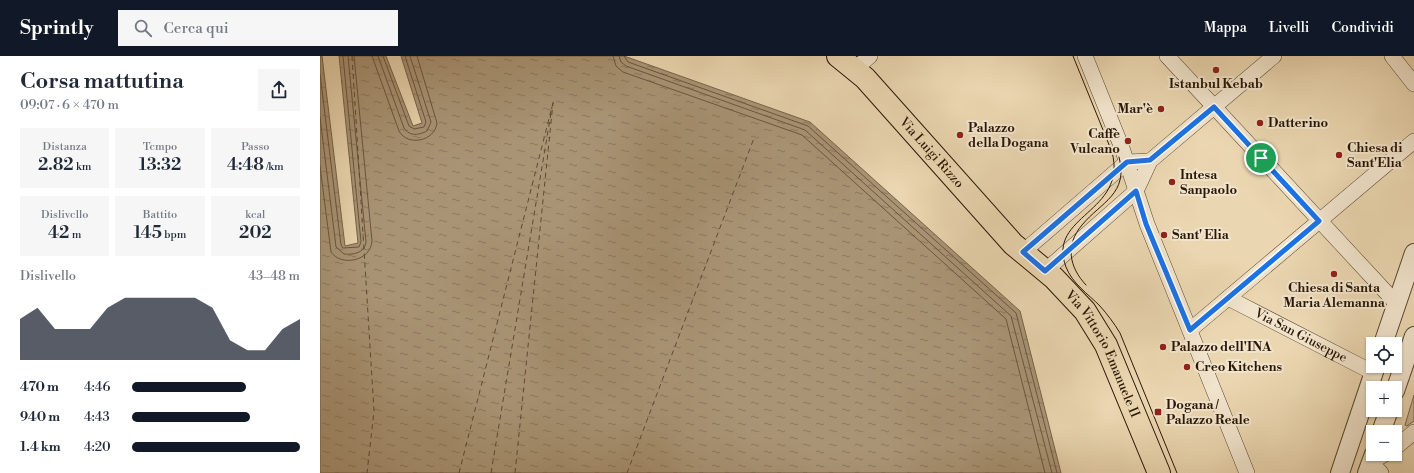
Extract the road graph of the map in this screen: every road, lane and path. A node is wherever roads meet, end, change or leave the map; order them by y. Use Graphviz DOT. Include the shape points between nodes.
graph roads {
  1 [pos="838,56"];
  2 [pos="1167,56"];
  3 [pos="1274,56"];
  4 [pos="1392,56"];
  5 [pos="1090,58"];
  6 [pos="863,62"];
  7 [pos="1414,84"];
  8 [pos="1214,107"];
  9 [pos="1414,141"];
  10 [pos="1150,160"];
  11 [pos="1127,162"];
  12 [pos="1136,191"];
  13 [pos="1319,221"];
  14 [pos="1023,252"];
  15 [pos="1414,253"];
  16 [pos="1045,271"];
  17 [pos="1228,298"];
  18 [pos="1397,304"];
  19 [pos="1190,330"];
  20 [pos="1414,336"];
  21 [pos="1385,337"];
  22 [pos="1366,365"];
  23 [pos="1374,373"];
  24 [pos="1398,381"];
  25 [pos="1414,432"];
  26 [pos="1402,442"];
  27 [pos="1159,473"];
  28 [pos="1247,473"];
  29 [pos="1340,473"];
  1 -- 6 [label="main road, Via Luigi Rizzo"];
  2 -- 8 [label="street"];
  3 -- 8 [label="street"];
  4 -- 7 [label="street"];
  5 -- 11 [label="street"];
  6 -- 14 [label="main road, Via Luigi Rizzo" via="1008,238"];
  8 -- 10 [label="street"];
  8 -- 13 [label="street"];
  9 -- 13 [label="street"];
  10 -- 11 [label="street"];
  10 -- 12 [label="street"];
  11 -- 12 [label="street"];
  11 -- 14 [label="street"];
  12 -- 16 [label="street"];
  12 -- 19 [label="street" via="1146,224"];
  13 -- 17 [label="street"];
  13 -- 18 [label="street"];
  14 -- 16 [label="main road, Via Vittorio Emanuele II"];
  15 -- 18 [label="street"];
  16 -- 27 [label="main road, Via Vittorio Emanuele II" via="1075,299 1101,334"];
  17 -- 19 [label="street"];
  17 -- 22 [label="street, Via San Giuseppe"];
  18 -- 21 [label="street"];
  19 -- 28 [label="street"];
  20 -- 24 [label="street"];
  23 -- 29 [label="street"];
  25 -- 26 [label="street"];
}
